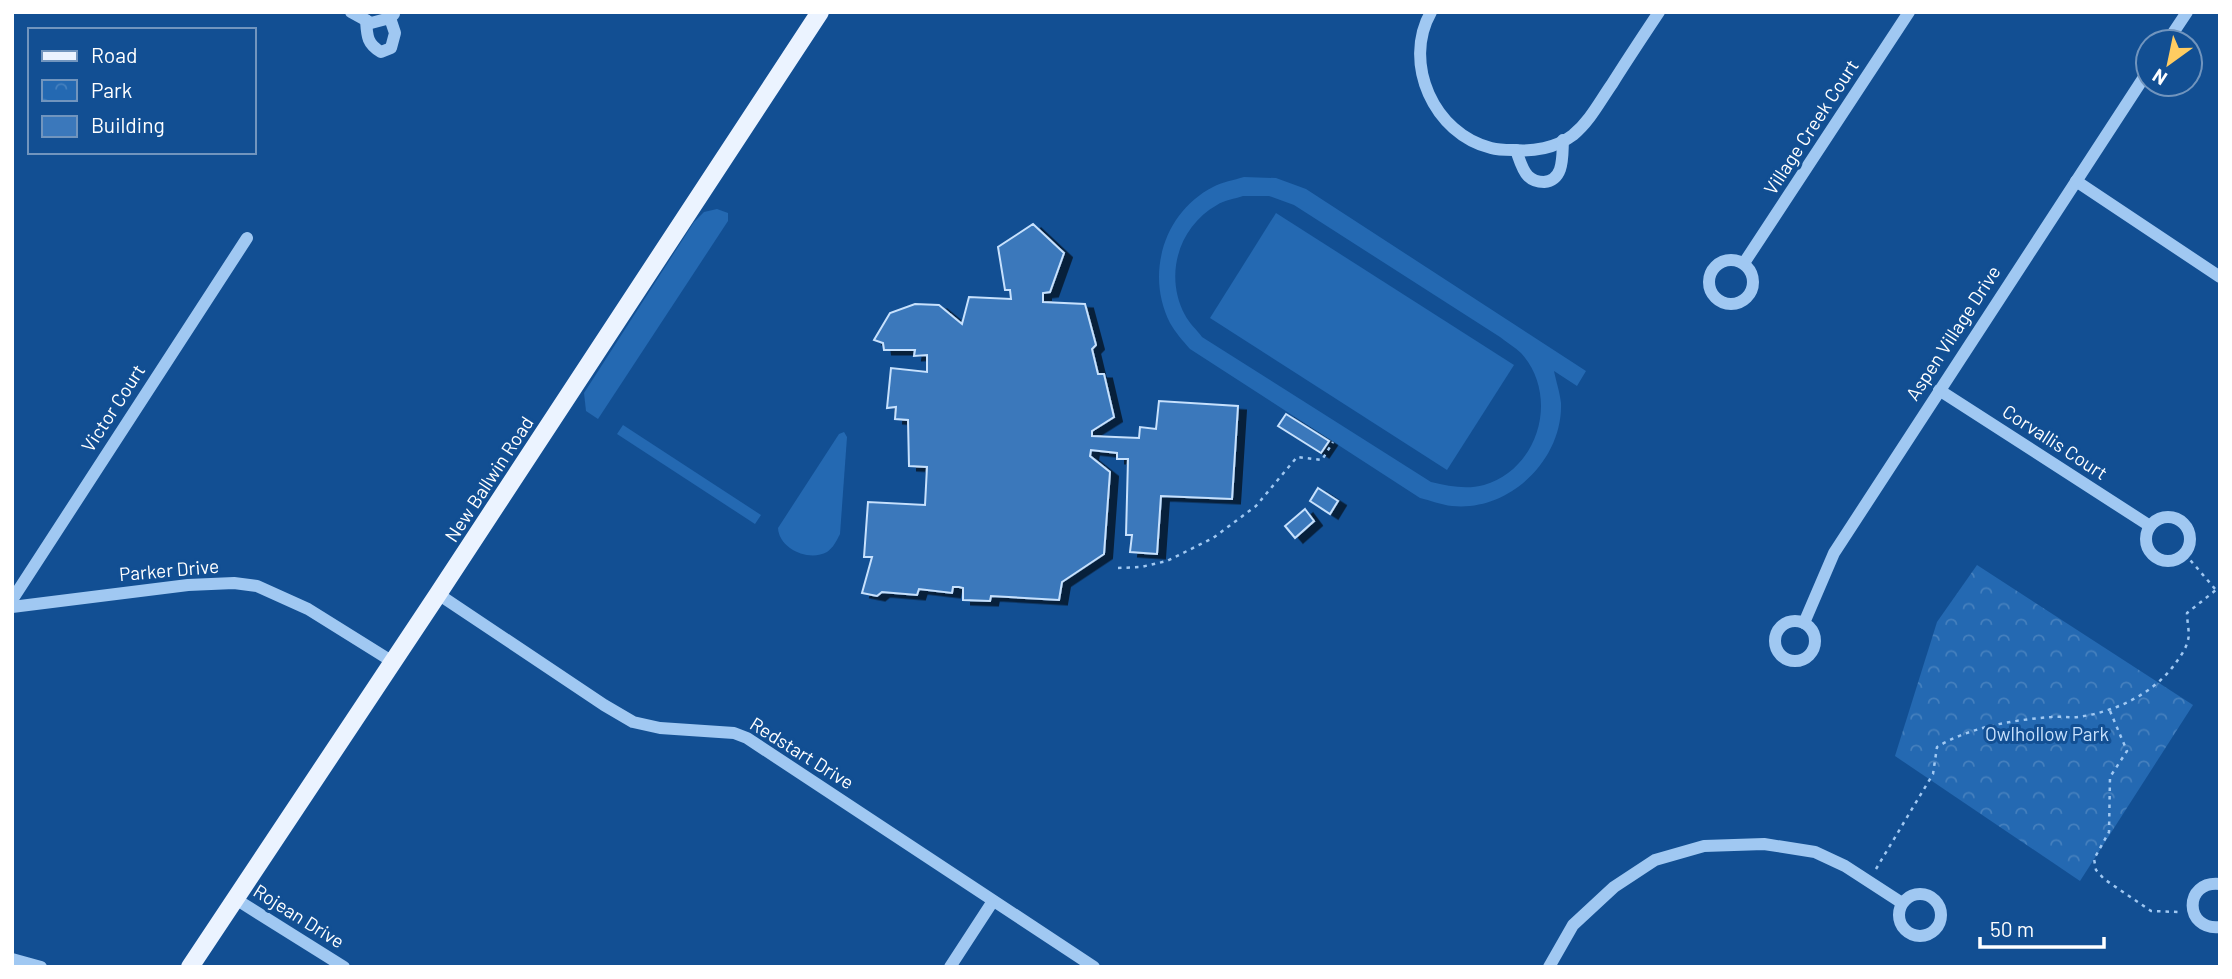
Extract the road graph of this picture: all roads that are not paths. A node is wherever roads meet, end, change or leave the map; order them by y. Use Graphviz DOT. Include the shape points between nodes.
graph roads {
  1 [pos="351,12"];
  2 [pos="820,12"];
  3 [pos="1430,12"];
  4 [pos="1659,12"];
  5 [pos="1909,12"];
  6 [pos="2187,12"];
  7 [pos="393,15"];
  8 [pos="366,20"];
  9 [pos="2176,28"];
  10 [pos="2134,92"];
  11 [pos="1563,140"];
  12 [pos="1516,150"];
  13 [pos="2076,181"];
  14 [pos="247,237"];
  15 [pos="1744,263"];
  16 [pos="2220,277"];
  17 [pos="1939,390"];
  18 [pos="2150,526"];
  19 [pos="438,594"];
  20 [pos="12,600"];
  21 [pos="12,607"];
  22 [pos="1804,623"];
  23 [pos="393,662"];
  24 [pos="2220,884"];
  25 [pos="234,898"];
  26 [pos="993,901"];
  27 [pos="1902,903"];
  28 [pos="2220,927"];
  29 [pos="12,959"];
  30 [pos="41,967"];
  31 [pos="190,967"];
  32 [pos="344,967"];
  33 [pos="950,967"];
  34 [pos="1094,967"];
  35 [pos="1549,967"];
  1 -- 8 [label="street"];
  2 -- 19 [label="main road, New Ballwin Road"];
  3 -- 12 [label="street" via="1419,51 1422,76 1433,102 1468,139 1491,149"];
  4 -- 11 [label="street" via="1590,117"];
  5 -- 15 [label="street, Village Creek Court"];
  6 -- 9 [label="street"];
  7 -- 8 [label="street" via="371,23"];
  7 -- 8 [label="street" via="391,48 382,52 371,46"];
  10 -- 13 [label="street, Aspen Village Drive"];
  11 -- 12 [label="street" via="1530,152"];
  11 -- 12 [label="street" via="1561,168 1548,181 1528,176"];
  13 -- 16 [label="street"];
  13 -- 17 [label="street, Aspen Village Drive"];
  14 -- 20 [label="street, Victor Court"];
  17 -- 18 [label="street, Corvallis Court"];
  17 -- 22 [label="street, Aspen Village Drive" via="1834,553"];
  18 -- 18 [label="street" via="2161,517 2182,521 2190,533 2185,554 2172,561 2151,554 2146,540"];
  19 -- 23 [label="main road, New Ballwin Road"];
  19 -- 26 [label="street, Redstart Drive" via="634,722 747,738"];
  21 -- 23 [label="street, Parker Drive" via="188,585 257,586 308,609"];
  23 -- 25 [label="main road, New Ballwin Road"];
  24 -- 28 [label="street" via="2197,891 2192,905 2201,924"];
  25 -- 31 [label="main road, New Ballwin Road"];
  25 -- 32 [label="street, Rojean Drive"];
  26 -- 33 [label="street"];
  26 -- 34 [label="street, Redstart Drive"];
  27 -- 35 [label="street" via="1815,852 1764,844 1714,845 1655,860 1614,887 1573,925"];
  29 -- 30 [label="street"];
}
